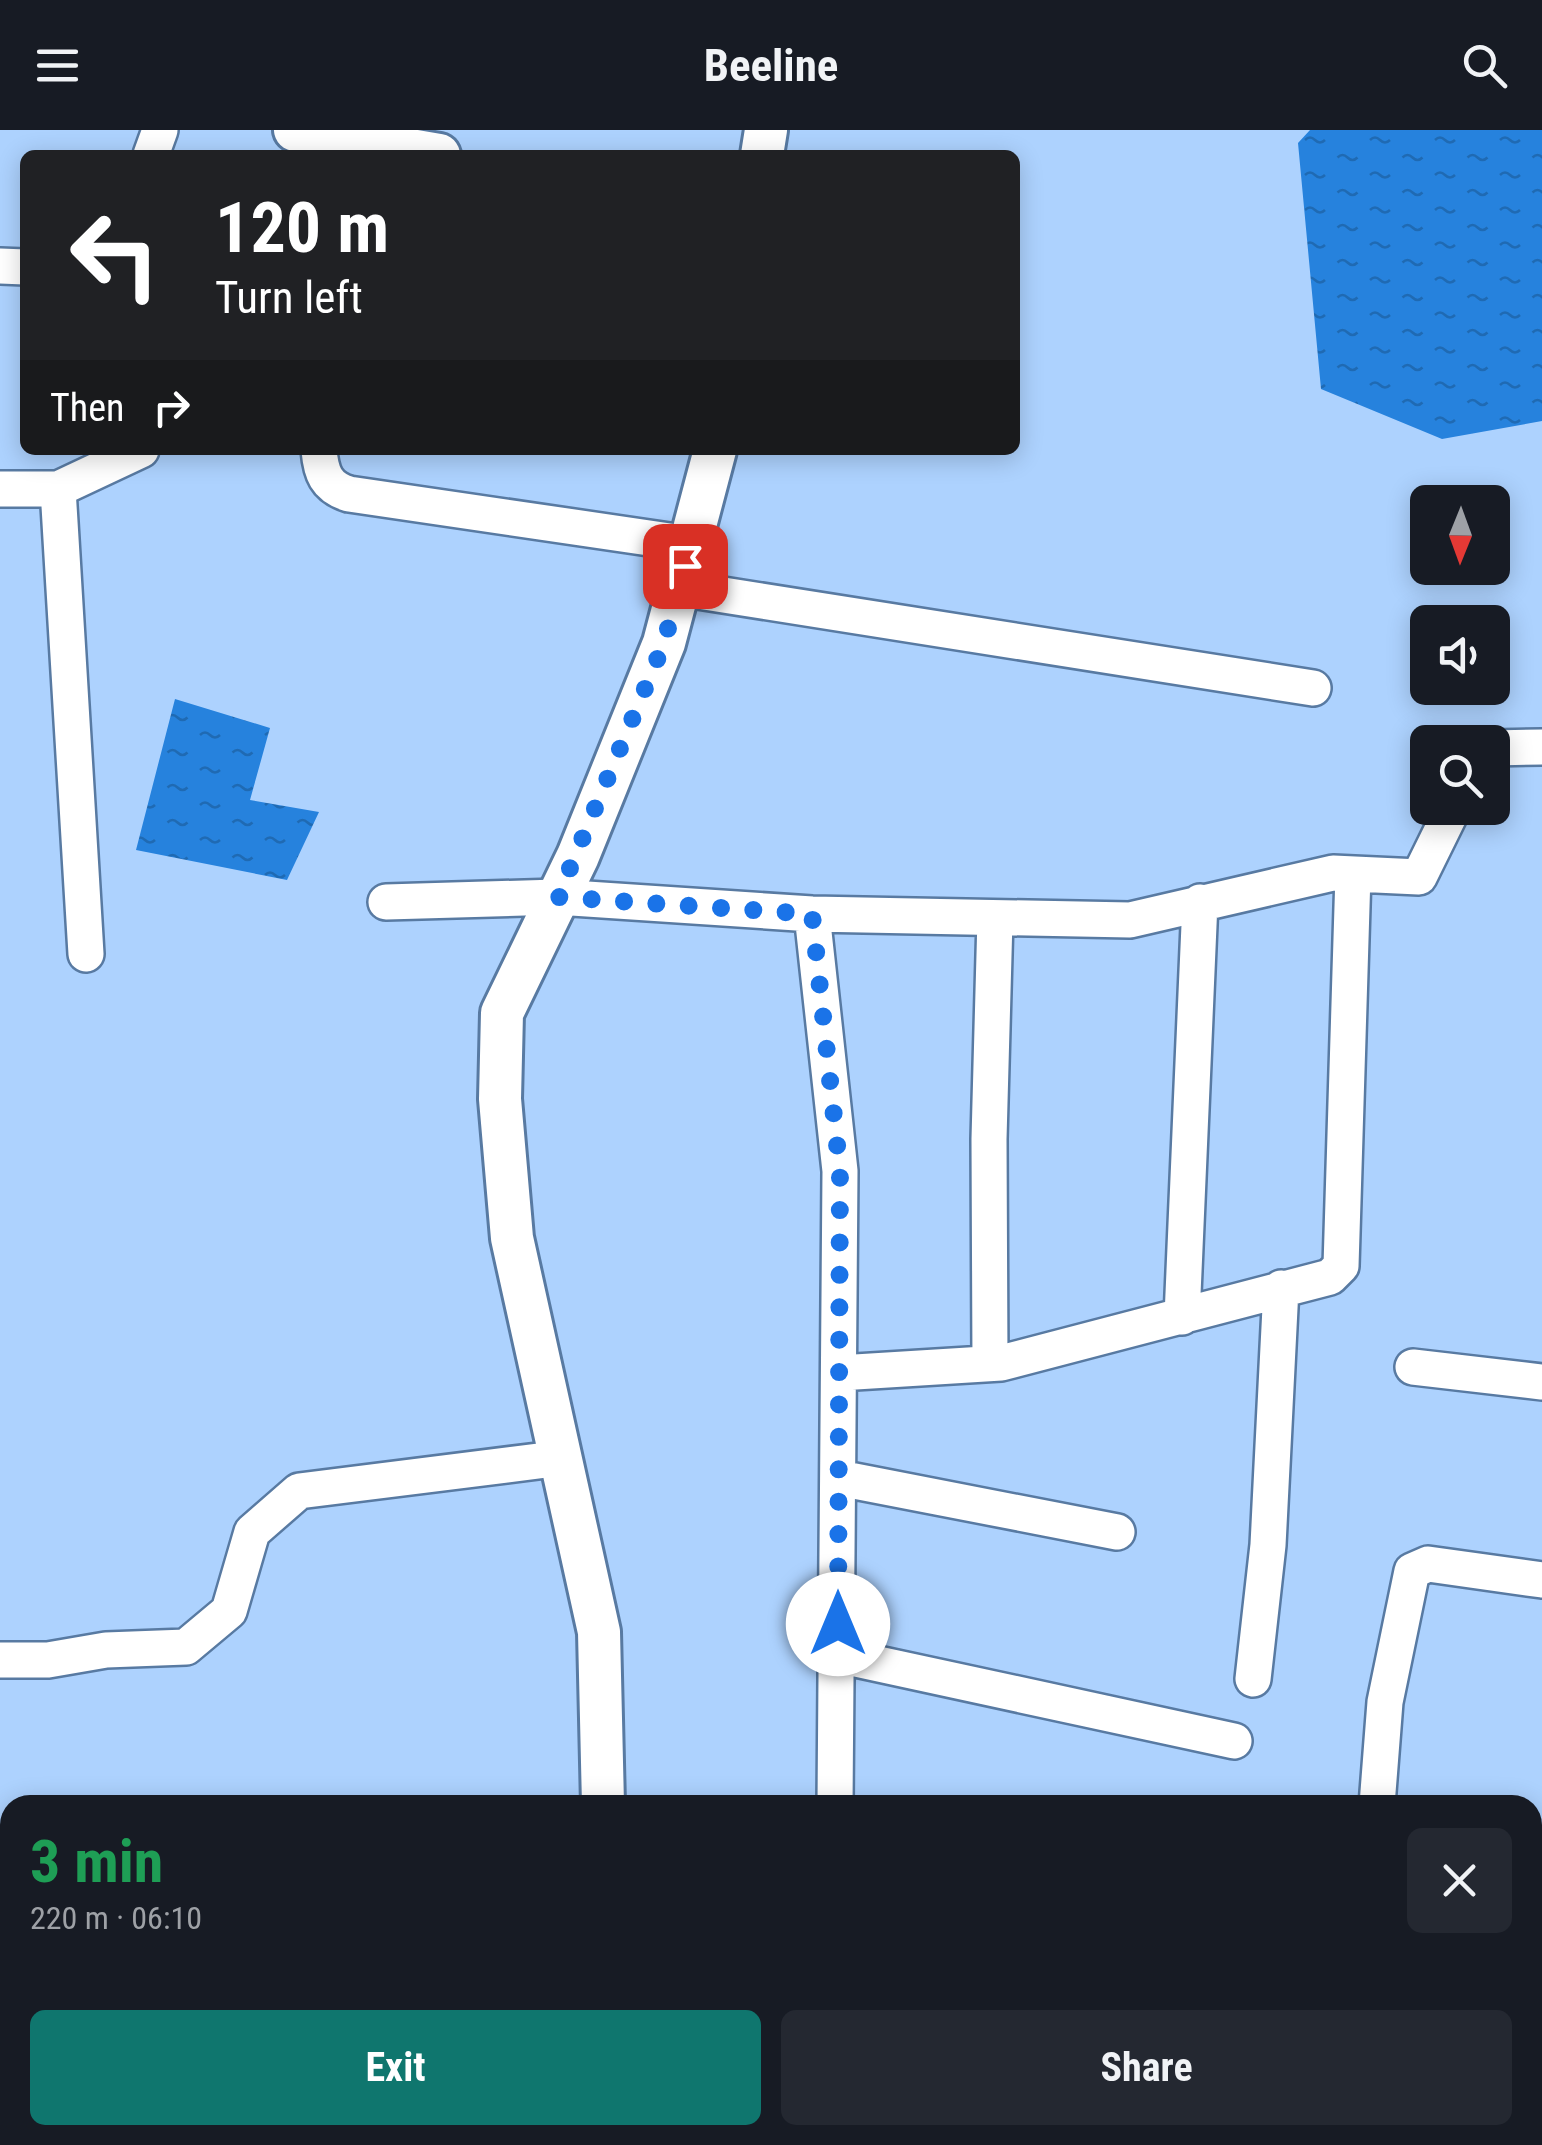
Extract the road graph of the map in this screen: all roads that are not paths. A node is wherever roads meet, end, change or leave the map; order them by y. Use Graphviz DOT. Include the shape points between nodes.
graph roads {
  1 [pos="309,140"];
  2 [pos="396,150"];
  3 [pos="130,455"];
  4 [pos="318,455"];
  5 [pos="714,455"];
  6 [pos="0,489"];
  7 [pos="58,489"];
  8 [pos="690,544"];
  9 [pos="679,588"];
  10 [pos="1313,688"];
  11 [pos="1510,748"];
  12 [pos="1542,748"];
  13 [pos="1445,825"];
  14 [pos="1353,874"];
  15 [pos="558,897"];
  16 [pos="386,902"];
  17 [pos="1200,902"];
  18 [pos="812,914"];
  19 [pos="995,918"];
  20 [pos="86,954"];
  21 [pos="1281,1288"];
  22 [pos="1182,1317"];
  23 [pos="990,1363"];
  24 [pos="1413,1367"];
  25 [pos="839,1373"];
  26 [pos="1542,1382"];
  27 [pos="562,1458"];
  28 [pos="838,1478"];
  29 [pos="1117,1532"];
  30 [pos="1542,1580"];
  31 [pos="837,1654"];
  32 [pos="0,1660"];
  33 [pos="1252,1679"];
  34 [pos="1234,1742"];
  35 [pos="604,1795"];
  36 [pos="835,1795"];
  37 [pos="1379,1795"];
  1 -- 2 [label="street"];
  3 -- 7 [label="street"];
  4 -- 8 [label="street" via="320,472 334,490 349,494"];
  5 -- 8 [label="street"];
  6 -- 7 [label="street"];
  7 -- 20 [label="street"];
  8 -- 9 [label="street"];
  9 -- 10 [label="street"];
  9 -- 15 [label="street" via="664,643"];
  11 -- 12 [label="street"];
  13 -- 14 [label="street" via="1419,877"];
  14 -- 17 [label="street"];
  14 -- 21 [label="street" via="1346,1245 1342,1266 1330,1276"];
  15 -- 16 [label="street"];
  15 -- 18 [label="street"];
  15 -- 27 [label="street" via="502,1013 500,1099 512,1238"];
  17 -- 19 [label="street" via="1130,920"];
  17 -- 22 [label="street"];
  18 -- 19 [label="street"];
  18 -- 25 [label="street" via="840,1172"];
  19 -- 23 [label="street"];
  21 -- 22 [label="street"];
  21 -- 33 [label="street" via="1268,1545"];
  22 -- 23 [label="street"];
  23 -- 25 [label="street"];
  24 -- 26 [label="street"];
  25 -- 28 [label="street"];
  27 -- 32 [label="street" via="299,1491 252,1532 230,1611 186,1646"];
  27 -- 35 [label="street" via="599,1632"];
  28 -- 29 [label="street"];
  28 -- 31 [label="street"];
  30 -- 37 [label="street" via="1428,1564 1412,1571 1385,1702"];
  31 -- 34 [label="street"];
  31 -- 36 [label="street"];
}
